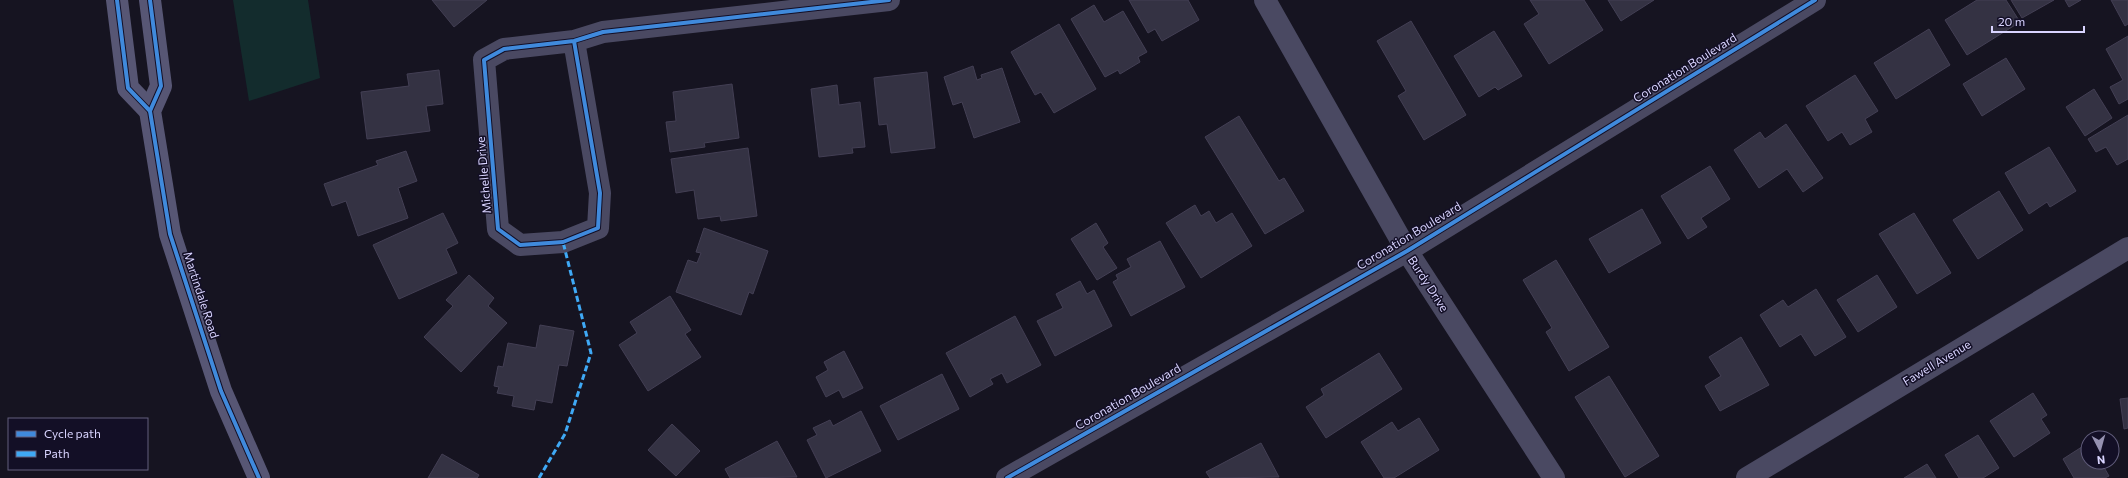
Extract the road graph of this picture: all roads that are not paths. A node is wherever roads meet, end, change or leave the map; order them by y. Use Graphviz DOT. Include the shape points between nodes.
graph roads {
  1 [pos="117,0"];
  2 [pos="150,0"];
  3 [pos="889,0"];
  4 [pos="1265,0"];
  5 [pos="1815,0"];
  6 [pos="574,41"];
  7 [pos="150,111"];
  8 [pos="2128,248"];
  9 [pos="1407,251"];
  10 [pos="259,478"];
  11 [pos="1007,478"];
  12 [pos="1554,478"];
  13 [pos="1747,478"];
  1 -- 7 [label="main road" via="128,88"];
  2 -- 7 [label="main road" via="161,86"];
  3 -- 6 [label="street, Michelle Drive" via="603,32"];
  4 -- 9 [label="street, Burdy Drive"];
  5 -- 9 [label="street, Coronation Boulevard"];
  6 -- 6 [label="street, Michelle Drive" via="504,49 484,60 498,229 520,245 563,242 598,228 600,193"];
  7 -- 10 [label="main road, Martindale Road" via="170,234 221,391"];
  8 -- 13 [label="street, Fawell Avenue"];
  9 -- 11 [label="street, Coronation Boulevard"];
  9 -- 12 [label="street, Burdy Drive"];
}
